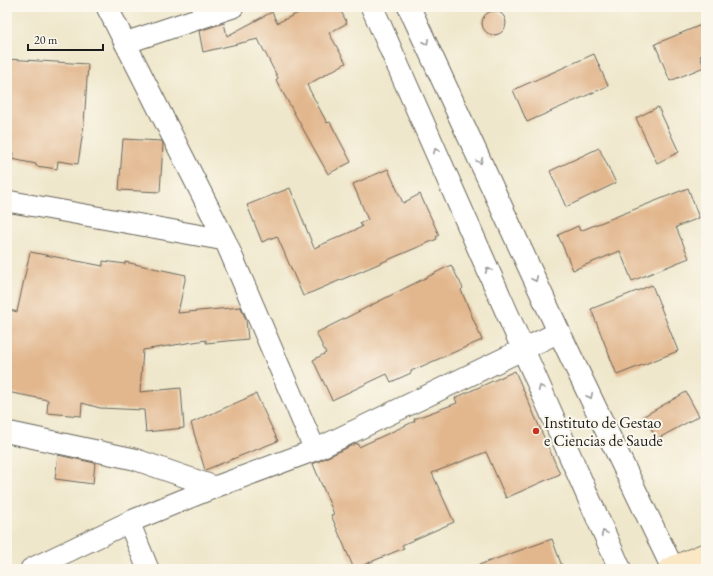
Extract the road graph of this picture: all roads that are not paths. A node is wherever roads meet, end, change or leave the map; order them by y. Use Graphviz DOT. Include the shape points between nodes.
graph roads {
  1 [pos="107,7"];
  2 [pos="233,7"];
  3 [pos="372,7"];
  4 [pos="409,7"];
  5 [pos="125,43"];
  6 [pos="7,201"];
  7 [pos="225,240"];
  8 [pos="559,332"];
  9 [pos="524,350"];
  10 [pos="7,432"];
  11 [pos="315,450"];
  12 [pos="215,487"];
  13 [pos="129,522"];
  14 [pos="706,554"];
  15 [pos="31,569"];
  16 [pos="148,569"];
  17 [pos="620,569"];
  18 [pos="671,569"];
  1 -- 5 [label="street"];
  2 -- 5 [label="street"];
  9 -- 3 [label="street, one-way"];
  4 -- 8 [label="street, one-way"];
  5 -- 7 [label="street"];
  6 -- 7 [label="street"];
  7 -- 11 [label="street"];
  8 -- 9 [label="street"];
  8 -- 18 [label="street, one-way"];
  9 -- 11 [label="street"];
  17 -- 9 [label="street, one-way"];
  10 -- 12 [label="street" via="134,459"];
  11 -- 12 [label="street"];
  12 -- 13 [label="street"];
  13 -- 15 [label="street"];
  13 -- 16 [label="street"];
  14 -- 18 [label="main road"];
}
